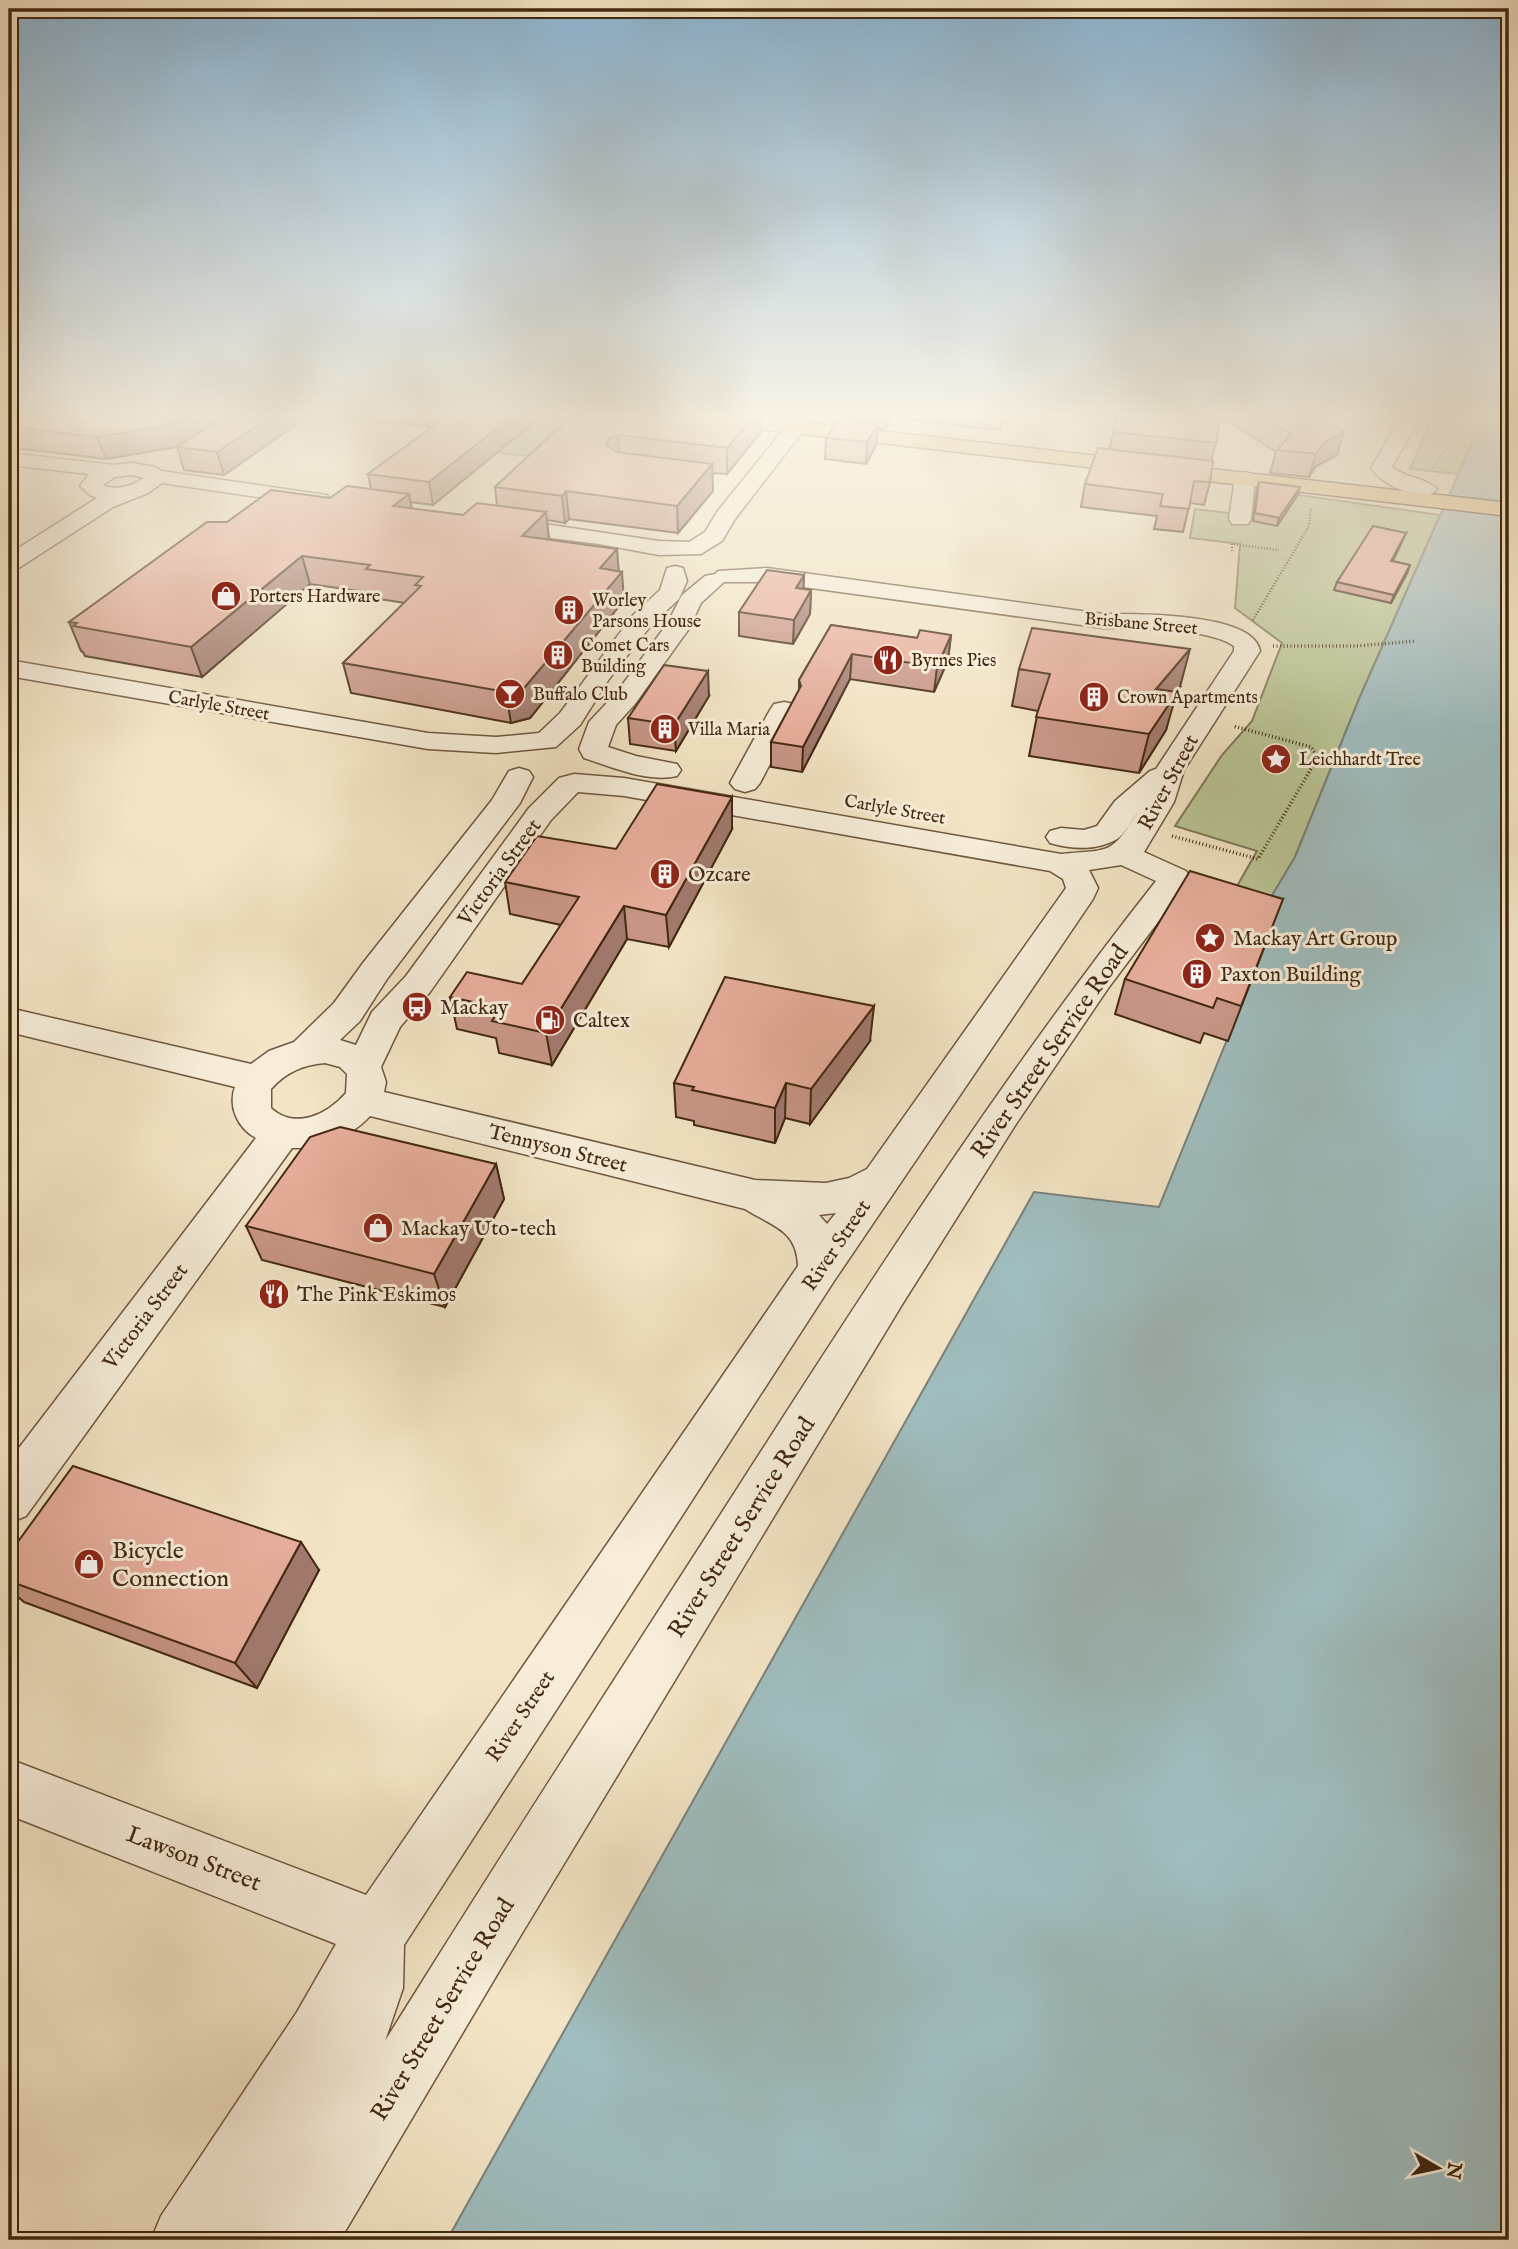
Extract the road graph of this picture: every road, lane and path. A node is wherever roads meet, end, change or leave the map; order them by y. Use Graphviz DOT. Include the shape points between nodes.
graph roads {
  1 [pos="49,519"];
  2 [pos="79,519"];
  3 [pos="723,519"];
  4 [pos="1310,519"];
  5 [pos="9,544"];
  6 [pos="694,549"];
  7 [pos="1279,550"];
  8 [pos="1233,551"];
  9 [pos="729,563"];
  10 [pos="9,564"];
  11 [pos="673,571"];
  12 [pos="1250,625"];
  13 [pos="1212,629"];
  14 [pos="1416,642"];
  15 [pos="1269,646"];
  16 [pos="9,668"];
  17 [pos="784,710"];
  18 [pos="1233,726"];
  19 [pos="429,741"];
  20 [pos="544,741"];
  21 [pos="593,750"];
  22 [pos="1170,770"];
  23 [pos="518,776"];
  24 [pos="572,783"];
  25 [pos="745,783"];
  26 [pos="1169,835"];
  27 [pos="1046,852"];
  28 [pos="1123,854"];
  29 [pos="9,1020"];
  30 [pos="307,1051"];
  31 [pos="258,1079"];
  32 [pos="363,1084"];
  33 [pos="281,1133"];
  34 [pos="880,1180"];
  35 [pos="755,1196"];
  36 [pos="819,1269"];
  37 [pos="9,1500"];
  38 [pos="9,1787"];
  39 [pos="374,1937"];
  40 [pos="185,2240"];
  41 [pos="229,2240"];
  42 [pos="301,2240"];
  1 -- 5 [label="street"];
  2 -- 10 [label="street"];
  3 -- 6 [label="street" via="716,533"];
  4 -- 12 [label="path"];
  6 -- 9 [label="street" via="713,547"];
  6 -- 11 [label="street" via="678,556"];
  6 -- 11 [label="street" via="478,529 643,556"];
  7 -- 8 [label="path" via="1232,544"];
  9 -- 11 [label="street" via="693,579"];
  9 -- 13 [label="street, Brisbane Street" via="767,575"];
  9 -- 21 [label="street" via="688,605 634,687 603,722"];
  11 -- 20 [label="street" via="676,583 671,593 644,619 570,721"];
  13 -- 22 [label="street, River Street" via="1242,639 1247,646"];
  14 -- 15 [label="path"];
  16 -- 19 [label="street, Carlyle Street"];
  17 -- 25 [label="street"];
  18 -- 26 [label="path" via="1311,747 1318,757 1258,859"];
  19 -- 20 [label="street, Carlyle Street" via="496,745"];
  19 -- 23 [label="street, Carlyle Street" via="482,758"];
  20 -- 21 [label="street, Carlyle Street" via="573,740"];
  20 -- 23 [label="street, Victoria Street" via="516,756 512,766"];
  21 -- 24 [label="street, Victoria Street" via="596,766"];
  21 -- 25 [label="street, Carlyle Street" via="631,764"];
  22 -- 27 [label="street, Carlyle Street" via="1128,805 1108,832"];
  22 -- 28 [label="street, River Street" via="1156,807"];
  23 -- 24 [label="street, Carlyle Street" via="538,785"];
  23 -- 30 [label="street, Victoria Street" via="505,803 347,1012"];
  24 -- 27 [label="street, Carlyle Street" via="624,787"];
  24 -- 32 [label="street, Victoria Street" via="545,807 418,984 385,1021"];
  25 -- 27 [label="street, Carlyle Street"];
  27 -- 28 [label="street" via="1077,863"];
  27 -- 34 [label="street, River Street" via="1077,874 1082,884 1079,895"];
  28 -- 42 [label="street, River Street Service Road" via="1175,878 1002,1114 888,1290 479,1945"];
  29 -- 31 [label="street"];
  30 -- 31 [label="street" via="280,1061"];
  30 -- 32 [label="street" via="341,1052"];
  31 -- 33 [label="street" via="251,1092 254,1118"];
  32 -- 33 [label="street" via="351,1113 336,1124 318,1131"];
  32 -- 35 [label="street, Tennyson Street"];
  33 -- 37 [label="street, Victoria Street"];
  34 -- 35 [label="street, Tennyson Street" via="858,1192 826,1199"];
  34 -- 36 [label="street, River Street"];
  35 -- 36 [label="street, Tennyson Street" via="811,1231 820,1251"];
  36 -- 39 [label="street, River Street"];
  38 -- 39 [label="street, Lawson Street" via="336,1912"];
  39 -- 40 [label="street, River Street" via="319,2035"];
  39 -- 41 [label="street" via="372,1988 358,2029"];
}
